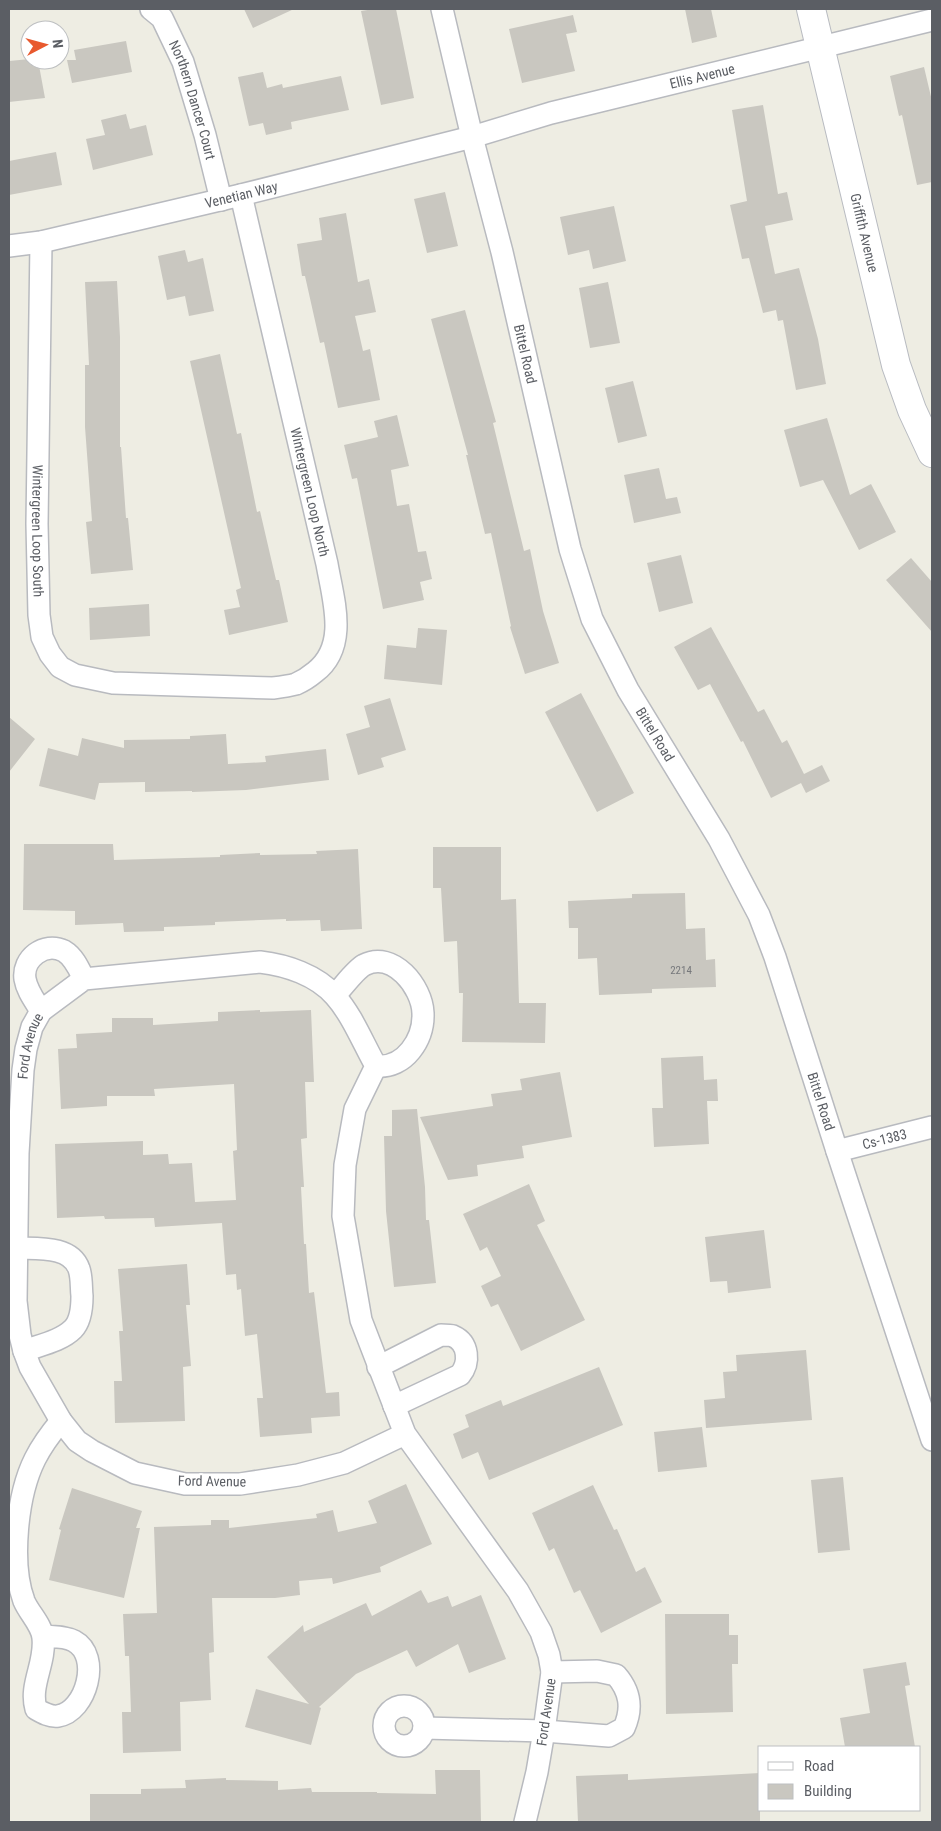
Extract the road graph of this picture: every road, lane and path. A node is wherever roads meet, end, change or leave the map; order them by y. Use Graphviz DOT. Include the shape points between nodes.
graph roads {
  1 [pos="151,9"];
  2 [pos="442,9"];
  3 [pos="811,9"];
  4 [pos="932,20"];
  5 [pos="820,47"];
  6 [pos="472,137"];
  7 [pos="231,197"];
  8 [pos="41,242"];
  9 [pos="9,246"];
  10 [pos="932,453"];
  11 [pos="204,686"];
  12 [pos="84,979"];
  13 [pos="335,995"];
  14 [pos="41,1011"];
  15 [pos="376,1066"];
  16 [pos="932,1127"];
  17 [pos="837,1151"];
  18 [pos="17,1248"];
  19 [pos="24,1351"];
  20 [pos="378,1367"];
  21 [pos="394,1406"];
  22 [pos="61,1422"];
  23 [pos="406,1434"];
  24 [pos="932,1440"];
  25 [pos="44,1636"];
  26 [pos="552,1672"];
  27 [pos="424,1728"];
  28 [pos="544,1731"];
  29 [pos="525,1822"];
  1 -- 7 [label="street, Northern Dancer Court" via="162,18 182,62 205,135"];
  2 -- 6 [label="street, Bittel Road"];
  3 -- 5 [label="street, Griffith Avenue"];
  4 -- 5 [label="street, Ellis Avenue"];
  5 -- 6 [label="street, Ellis Avenue" via="551,113"];
  5 -- 10 [label="street, Griffith Avenue" via="896,365"];
  6 -- 7 [label="street, Venetian Way"];
  6 -- 17 [label="street, Bittel Road" via="502,252 570,549 592,619 628,690 718,838 759,915"];
  7 -- 8 [label="street, Venetian Way"];
  7 -- 11 [label="street, Wintergreen Loop North" via="327,564 337,619 335,640 328,658 305,680 273,688"];
  8 -- 9 [label="street, Venetian Way"];
  8 -- 11 [label="street, Wintergreen Loop South" via="37,524 42,637 60,666 75,675 113,683"];
  12 -- 13 [label="street" via="260,962 281,965 315,979"];
  12 -- 14 [label="street, Ford Avenue"];
  12 -- 14 [label="street" via="65,952 48,948 37,952 27,963 24,973"];
  13 -- 15 [label="street"];
  13 -- 15 [label="street" via="363,966 374,962 386,962 407,976 422,1006 421,1030 416,1044 406,1056 394,1064"];
  14 -- 18 [label="street, Ford Avenue" via="30,1034 23,1070"];
  15 -- 20 [label="street, Ford Avenue" via="356,1109 345,1165 343,1216 361,1320"];
  16 -- 17 [label="street, Cs-1383"];
  17 -- 24 [label="street, Bittel Road"];
  18 -- 19 [label="street, Ford Avenue" via="17,1308"];
  18 -- 19 [label="street" via="64,1253 79,1269 82,1291 76,1327 66,1335"];
  19 -- 22 [label="street, Ford Avenue"];
  20 -- 21 [label="street, Ford Avenue"];
  20 -- 21 [label="street" via="441,1335 453,1336 465,1348 467,1358 460,1375"];
  21 -- 23 [label="street, Ford Avenue"];
  22 -- 23 [label="street, Ford Avenue" via="77,1441 92,1451 135,1472 185,1484 240,1484 298,1475 344,1462"];
  22 -- 25 [label="street" via="46,1440 28,1476 18,1528 17,1564 24,1601"];
  23 -- 26 [label="street, Ford Avenue" via="518,1591 541,1632"];
  26 -- 28 [label="street, Ford Avenue"];
  26 -- 28 [label="street" via="597,1671 616,1676 626,1690 629,1710 624,1728 609,1736"];
  27 -- 28 [label="street"];
  28 -- 29 [label="street, Ford Avenue"];
}
